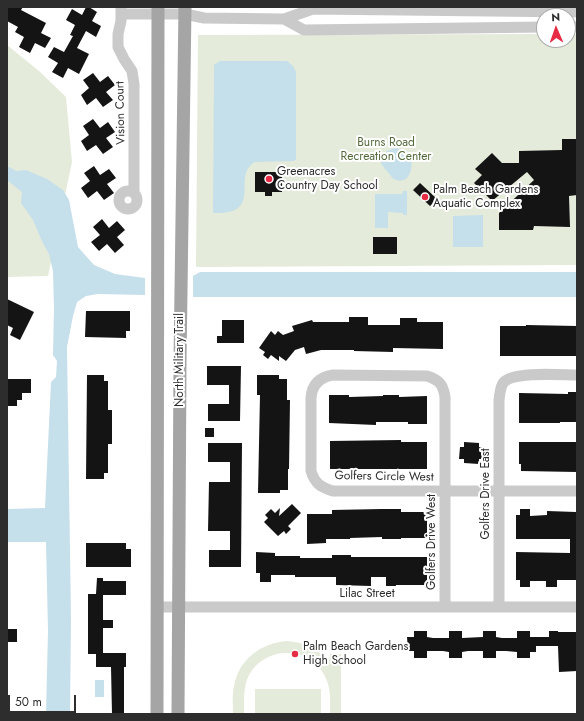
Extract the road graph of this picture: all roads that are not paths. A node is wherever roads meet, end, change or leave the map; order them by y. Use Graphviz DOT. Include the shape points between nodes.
graph roads {
  1 [pos="158,10"];
  2 [pos="185,10"];
  3 [pos="121,11"];
  4 [pos="577,12"];
  5 [pos="284,19"];
  6 [pos="536,27"];
  7 [pos="134,192"];
  8 [pos="577,375"];
  9 [pos="441,383"];
  10 [pos="577,490"];
  11 [pos="445,491"];
  12 [pos="499,491"];
  13 [pos="445,606"];
  14 [pos="158,607"];
  15 [pos="178,607"];
  16 [pos="499,607"];
  17 [pos="577,607"];
  18 [pos="157,714"];
  19 [pos="178,714"];
  1 -- 2 [label="street"];
  1 -- 3 [label="street"];
  1 -- 14 [label="main road, North Military Trail"];
  2 -- 5 [label="street" via="204,18"];
  2 -- 15 [label="main road, North Military Trail"];
  3 -- 7 [label="street, Vision Court" via="118,47 132,71 134,84"];
  4 -- 5 [label="street" via="313,9"];
  5 -- 6 [label="street" via="304,30"];
  8 -- 12 [label="street, Golfers Drive East" via="519,375 504,382 499,400"];
  9 -- 11 [label="street, Golfers Drive West" via="445,397"];
  9 -- 11 [label="street, Golfers Circle West" via="427,376 333,375 320,380 311,392 311,471 317,484 333,491"];
  10 -- 12 [label="street, Golfers Circle West"];
  11 -- 12 [label="street, Golfers Circle West"];
  11 -- 13 [label="street, Golfers Drive West"];
  12 -- 16 [label="street, Golfers Drive East"];
  13 -- 15 [label="street, Lilac Street"];
  13 -- 16 [label="street, Lilac Street"];
  14 -- 15 [label="street, Lilac Street"];
  14 -- 18 [label="main road, North Military Trail"];
  15 -- 19 [label="main road, North Military Trail"];
  16 -- 17 [label="street, Lilac Street"];
}
